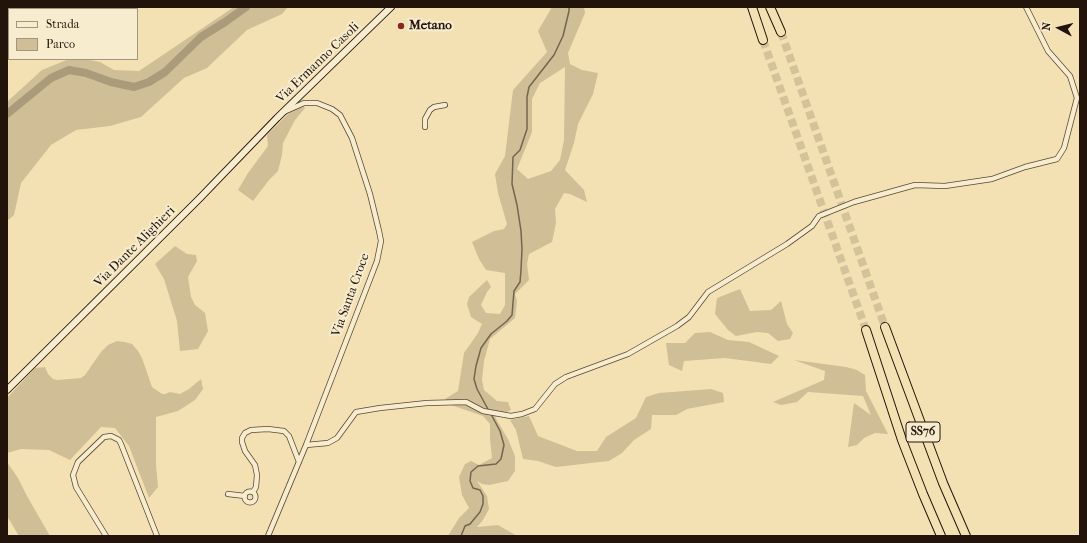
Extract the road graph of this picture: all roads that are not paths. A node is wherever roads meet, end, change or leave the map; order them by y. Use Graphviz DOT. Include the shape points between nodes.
graph roads {
  1 [pos="391,7"];
  2 [pos="752,7"];
  3 [pos="770,7"];
  4 [pos="1026,7"];
  5 [pos="781,32"];
  6 [pos="763,40"];
  7 [pos="445,105"];
  8 [pos="284,111"];
  9 [pos="278,118"];
  10 [pos="425,127"];
  11 [pos="885,327"];
  12 [pos="866,330"];
  13 [pos="7,390"];
  14 [pos="306,445"];
  15 [pos="299,462"];
  16 [pos="253,492"];
  17 [pos="228,494"];
  18 [pos="245,496"];
  19 [pos="106,536"];
  20 [pos="157,536"];
  21 [pos="268,536"];
  22 [pos="941,536"];
  23 [pos="966,536"];
  1 -- 8 [label="main road, Via Ermanno Casoli"];
  2 -- 6 [label="highway"];
  3 -- 5 [label="highway"];
  4 -- 14 [label="street" via="1048,51 1070,76 1077,98 1064,148 1057,160 1025,167 992,179 945,186 915,185 854,202 819,216 812,226 787,244 708,292 689,317 677,326 628,354 566,377 555,384 535,409 522,414 511,416 483,411 466,402 427,403 356,412 337,438 328,443"];
  7 -- 10 [label="street" via="430,110 425,119"];
  8 -- 9 [label="main road, Via Ermanno Casoli"];
  8 -- 14 [label="street, Via Santa Croce" via="304,103 317,103 340,115 352,138 370,194 381,241 377,261"];
  9 -- 13 [label="main road, Via Dante Alighieri"];
  11 -- 23 [label="highway, SS76" via="943,483"];
  12 -- 22 [label="highway, SS76" via="902,440"];
  14 -- 15 [label="street, Via Santa Croce"];
  15 -- 16 [label="street" via="289,436 284,431 268,429 245,433 242,442 255,465 257,475"];
  15 -- 21 [label="street, Via Santa Croce"];
  16 -- 18 [label="street" via="248,492"];
  16 -- 18 [label="street" via="256,497 252,502 247,501"];
  17 -- 18 [label="street"];
  19 -- 20 [label="street" via="76,487 73,475 78,462 104,437 111,436 121,444"];
}
